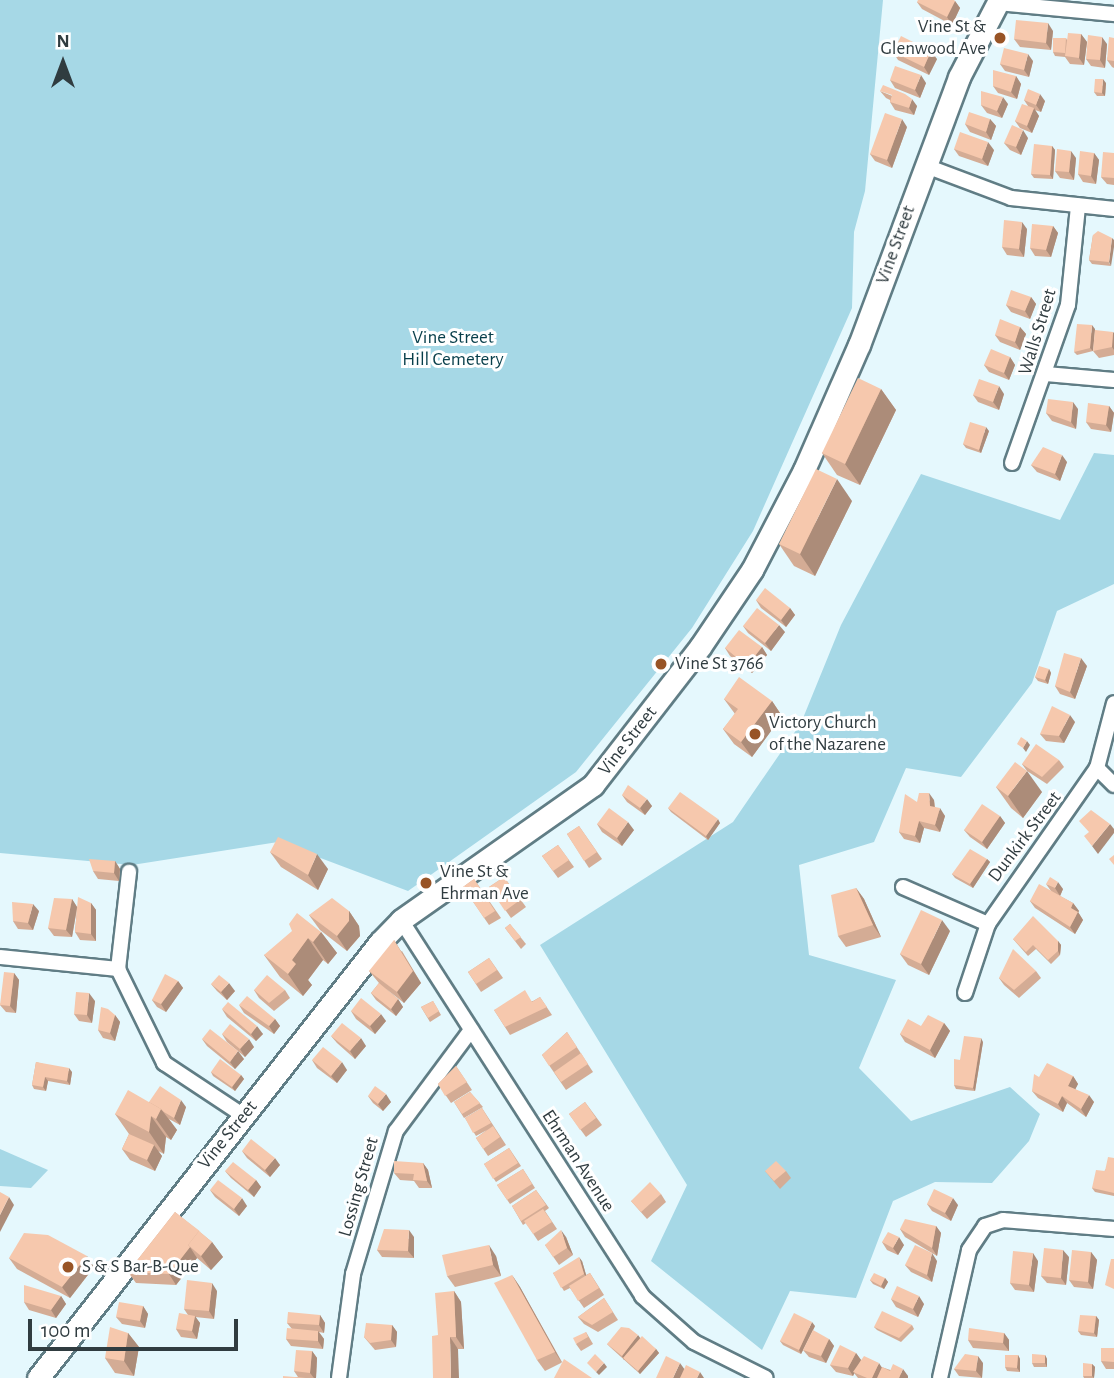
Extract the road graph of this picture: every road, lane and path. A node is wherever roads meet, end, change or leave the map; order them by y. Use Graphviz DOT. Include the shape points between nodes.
graph roads {
  1 [pos="998,2"];
  2 [pos="1114,14"];
  3 [pos="926,166"];
  4 [pos="1078,206"];
  5 [pos="1114,209"];
  6 [pos="1046,374"];
  7 [pos="1114,380"];
  8 [pos="1012,463"];
  9 [pos="1114,703"];
  10 [pos="1097,768"];
  11 [pos="1114,785"];
  12 [pos="129,872"];
  13 [pos="902,887"];
  14 [pos="401,920"];
  15 [pos="988,925"];
  16 [pos="0,957"];
  17 [pos="118,969"];
  18 [pos="965,993"];
  19 [pos="471,1030"];
  20 [pos="244,1115"];
  21 [pos="1114,1229"];
  22 [pos="38,1378"];
  23 [pos="339,1378"];
  24 [pos="766,1378"];
  25 [pos="940,1378"];
  1 -- 2 [label="street"];
  1 -- 3 [label="main road, Vine Street" via="959,77"];
  3 -- 4 [label="street" via="1011,198"];
  3 -- 14 [label="main road, Vine Street" via="804,470 752,570 700,646 593,785"];
  4 -- 5 [label="street"];
  4 -- 6 [label="street, Walls Street" via="1069,305"];
  6 -- 7 [label="street"];
  6 -- 8 [label="street, Walls Street"];
  9 -- 10 [label="street, Dunkirk Street"];
  10 -- 11 [label="street"];
  10 -- 15 [label="street, Dunkirk Street"];
  12 -- 17 [label="street"];
  13 -- 15 [label="street"];
  14 -- 19 [label="street, Ehrman Avenue"];
  14 -- 20 [label="main road, Vine Street"];
  15 -- 18 [label="street, Dunkirk Street"];
  16 -- 17 [label="street"];
  17 -- 20 [label="street" via="164,1063"];
  19 -- 23 [label="street, Lossing Street" via="396,1131 353,1275"];
  19 -- 24 [label="street, Ehrman Avenue" via="642,1296 694,1342"];
  20 -- 22 [label="main road, Vine Street"];
  21 -- 25 [label="street" via="993,1222 969,1250"];
}
